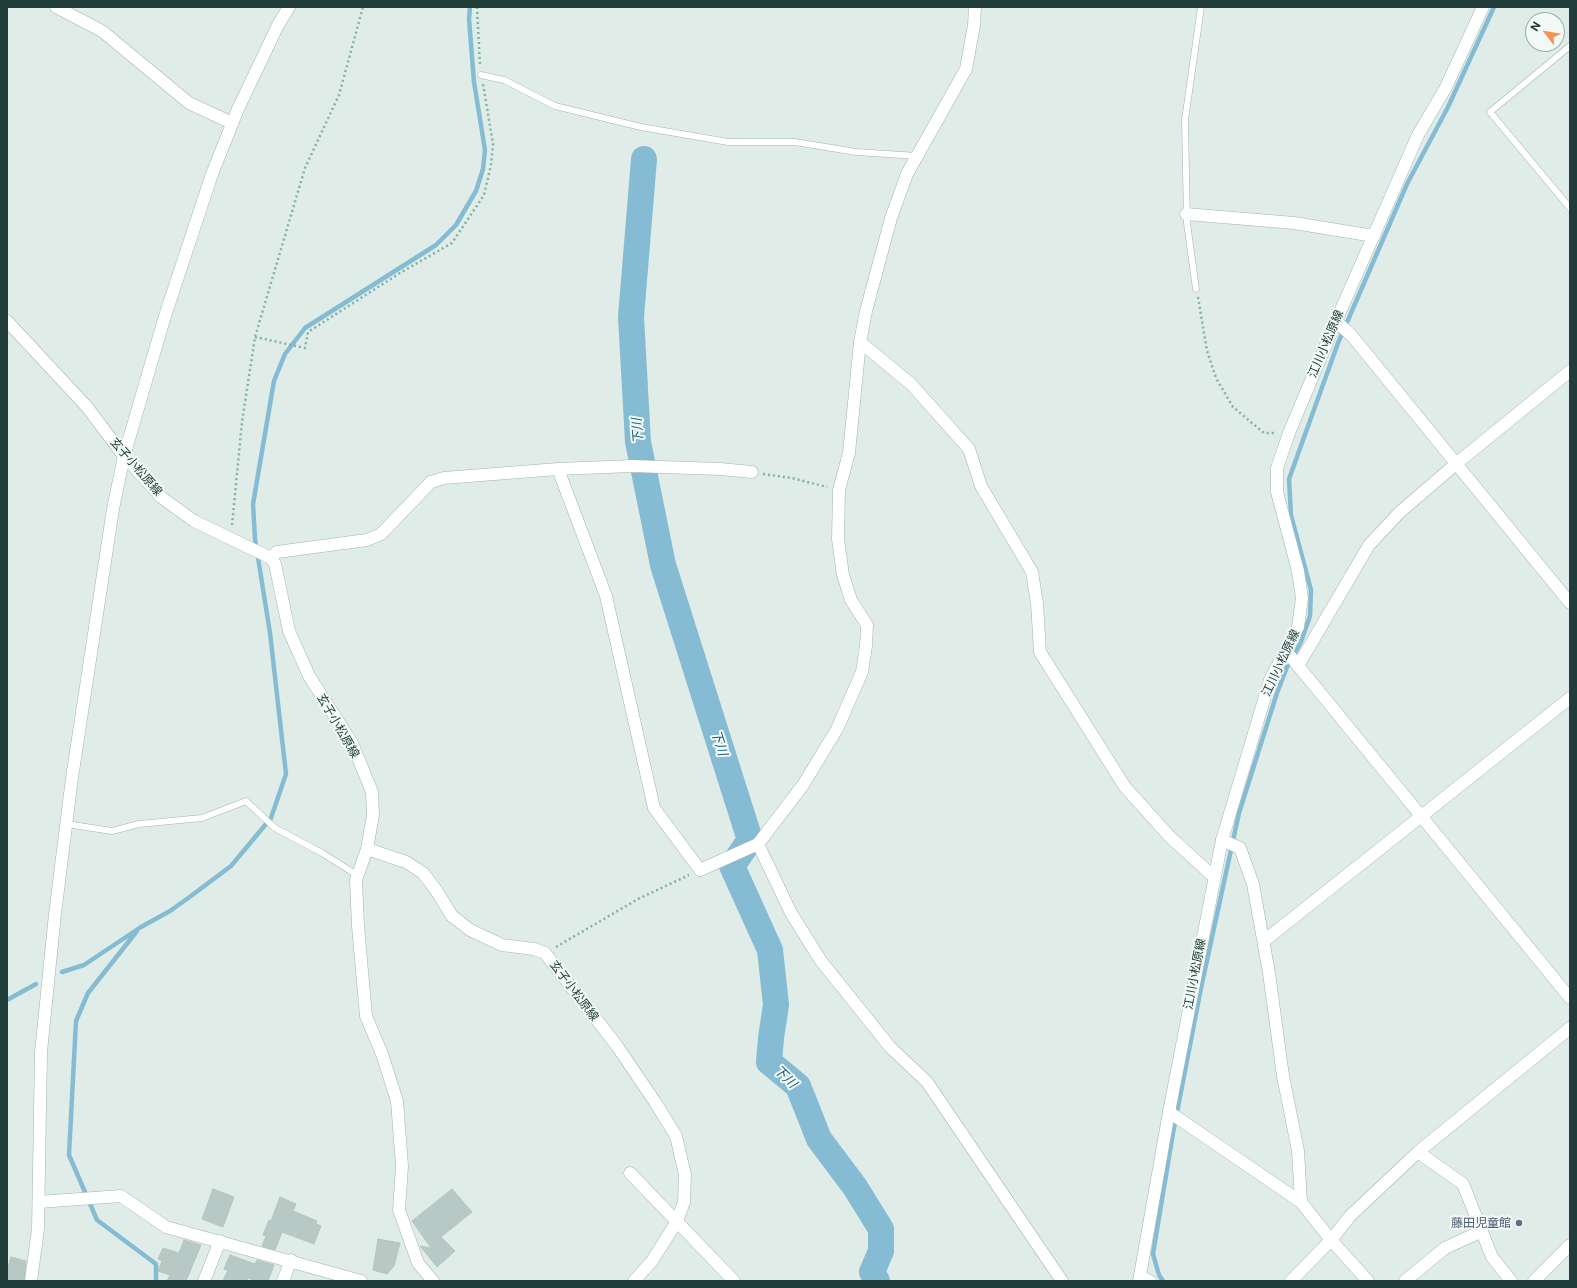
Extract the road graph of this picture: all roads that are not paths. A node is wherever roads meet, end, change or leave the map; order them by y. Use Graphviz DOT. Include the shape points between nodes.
graph roads {
  1 [pos="56,7"];
  2 [pos="289,7"];
  3 [pos="975,7"];
  4 [pos="1201,7"];
  5 [pos="1483,7"];
  6 [pos="1570,46"];
  7 [pos="481,75"];
  8 [pos="232,124"];
  9 [pos="919,156"];
  10 [pos="1570,208"];
  11 [pos="1186,214"];
  12 [pos="1374,236"];
  13 [pos="1196,289"];
  14 [pos="7,321"];
  15 [pos="1336,321"];
  16 [pos="860,342"];
  17 [pos="1570,371"];
  18 [pos="124,456"];
  19 [pos="1456,463"];
  20 [pos="558,469"];
  21 [pos="752,472"];
  22 [pos="271,558"];
  23 [pos="1570,603"];
  24 [pos="1286,651"];
  25 [pos="1298,666"];
  26 [pos="1570,698"];
  27 [pos="1422,816"];
  28 [pos="66,824"];
  29 [pos="1222,840"];
  30 [pos="758,844"];
  31 [pos="367,849"];
  32 [pos="357,875"];
  33 [pos="1214,877"];
  34 [pos="1264,941"];
  35 [pos="1570,998"];
  36 [pos="1570,1028"];
  37 [pos="1169,1112"];
  38 [pos="1418,1152"];
  39 [pos="630,1173"];
  40 [pos="39,1202"];
  41 [pos="1301,1202"];
  42 [pos="677,1221"];
  43 [pos="1482,1231"];
  44 [pos="1331,1240"];
  45 [pos="220,1241"];
  46 [pos="1570,1245"];
  47 [pos="291,1260"];
  48 [pos="1143,1279"];
  49 [pos="31,1281"];
  50 [pos="204,1281"];
  51 [pos="283,1281"];
  52 [pos="360,1281"];
  53 [pos="433,1281"];
  54 [pos="634,1281"];
  55 [pos="734,1281"];
  56 [pos="1062,1281"];
  57 [pos="1291,1281"];
  58 [pos="1368,1281"];
  59 [pos="1405,1281"];
  60 [pos="1511,1281"];
  61 [pos="1534,1281"];
  1 -- 8 [label="street" via="102,30 189,103"];
  2 -- 8 [label="street" via="278,25"];
  3 -- 9 [label="street" via="966,69"];
  4 -- 11 [label="lane" via="1185,120"];
  5 -- 12 [label="street, 江川小松原線" via="1446,87 1418,135"];
  6 -- 10 [label="lane" via="1490,112"];
  7 -- 9 [label="lane" via="504,80 555,106 641,127 728,142 795,142 856,152"];
  8 -- 18 [label="street" via="212,174 167,308"];
  9 -- 16 [label="street" via="908,174 891,218"];
  11 -- 12 [label="street" via="1294,223"];
  11 -- 13 [label="lane"];
  12 -- 15 [label="street, 江川小松原線"];
  14 -- 18 [label="street, 玄子小松原線" via="87,407"];
  15 -- 19 [label="street" via="1352,336"];
  15 -- 24 [label="street, 江川小松原線" via="1288,433 1276,468 1277,492 1298,571 1302,598 1298,627"];
  16 -- 30 [label="street" via="849,453 839,490 838,539 843,575 851,600 866,625 862,672 837,729 804,785"];
  16 -- 33 [label="street" via="911,384 970,450 981,486 1032,572 1040,652 1125,787 1170,837"];
  17 -- 19 [label="street"];
  18 -- 22 [label="street, 玄子小松原線" via="161,497 194,521"];
  18 -- 28 [label="street" via="110,524"];
  19 -- 23 [label="street"];
  19 -- 25 [label="street" via="1400,512 1369,545"];
  20 -- 21 [label="street" via="632,466"];
  20 -- 22 [label="street" via="444,478 431,482 381,534 367,540 277,552"];
  20 -- 30 [label="street" via="606,596 654,808 700,870"];
  22 -- 31 [label="street, 玄子小松原線" via="275,564 290,631 309,676 352,743 372,792 373,816"];
  24 -- 25 [label="street"];
  24 -- 29 [label="street, 江川小松原線" via="1268,687"];
  25 -- 27 [label="street"];
  26 -- 27 [label="street"];
  27 -- 34 [label="street"];
  27 -- 35 [label="street"];
  28 -- 32 [label="lane" via="112,831 139,824 202,818 246,800 275,828"];
  28 -- 40 [label="street" via="41,1052"];
  29 -- 33 [label="street, 江川小松原線"];
  29 -- 34 [label="street" via="1240,848 1253,884"];
  30 -- 56 [label="street" via="791,913 821,961 890,1047 927,1082"];
  31 -- 32 [label="street"];
  31 -- 42 [label="street, 玄子小松原線" via="406,862 423,873 452,916 470,930 502,945 545,953 617,1046 676,1136 685,1175 684,1202"];
  32 -- 53 [label="street" via="358,926 366,1016 382,1054 397,1101 402,1166 399,1210 418,1263"];
  33 -- 37 [label="street, 江川小松原線"];
  34 -- 41 [label="street" via="1282,1076 1298,1152"];
  36 -- 38 [label="street"];
  37 -- 41 [label="street"];
  37 -- 48 [label="street, 江川小松原線"];
  38 -- 43 [label="street" via="1463,1184"];
  38 -- 44 [label="street" via="1350,1216"];
  39 -- 42 [label="street"];
  40 -- 45 [label="street" via="122,1196 166,1227"];
  40 -- 49 [label="street"];
  41 -- 44 [label="street"];
  42 -- 54 [label="street, 玄子小松原線" via="652,1260"];
  42 -- 55 [label="street"];
  43 -- 59 [label="street" via="1445,1248"];
  43 -- 60 [label="street" via="1492,1257"];
  44 -- 57 [label="street"];
  44 -- 58 [label="street"];
  45 -- 47 [label="street"];
  45 -- 50 [label="street"];
  46 -- 61 [label="street"];
  47 -- 51 [label="street"];
  47 -- 52 [label="street"];
}
